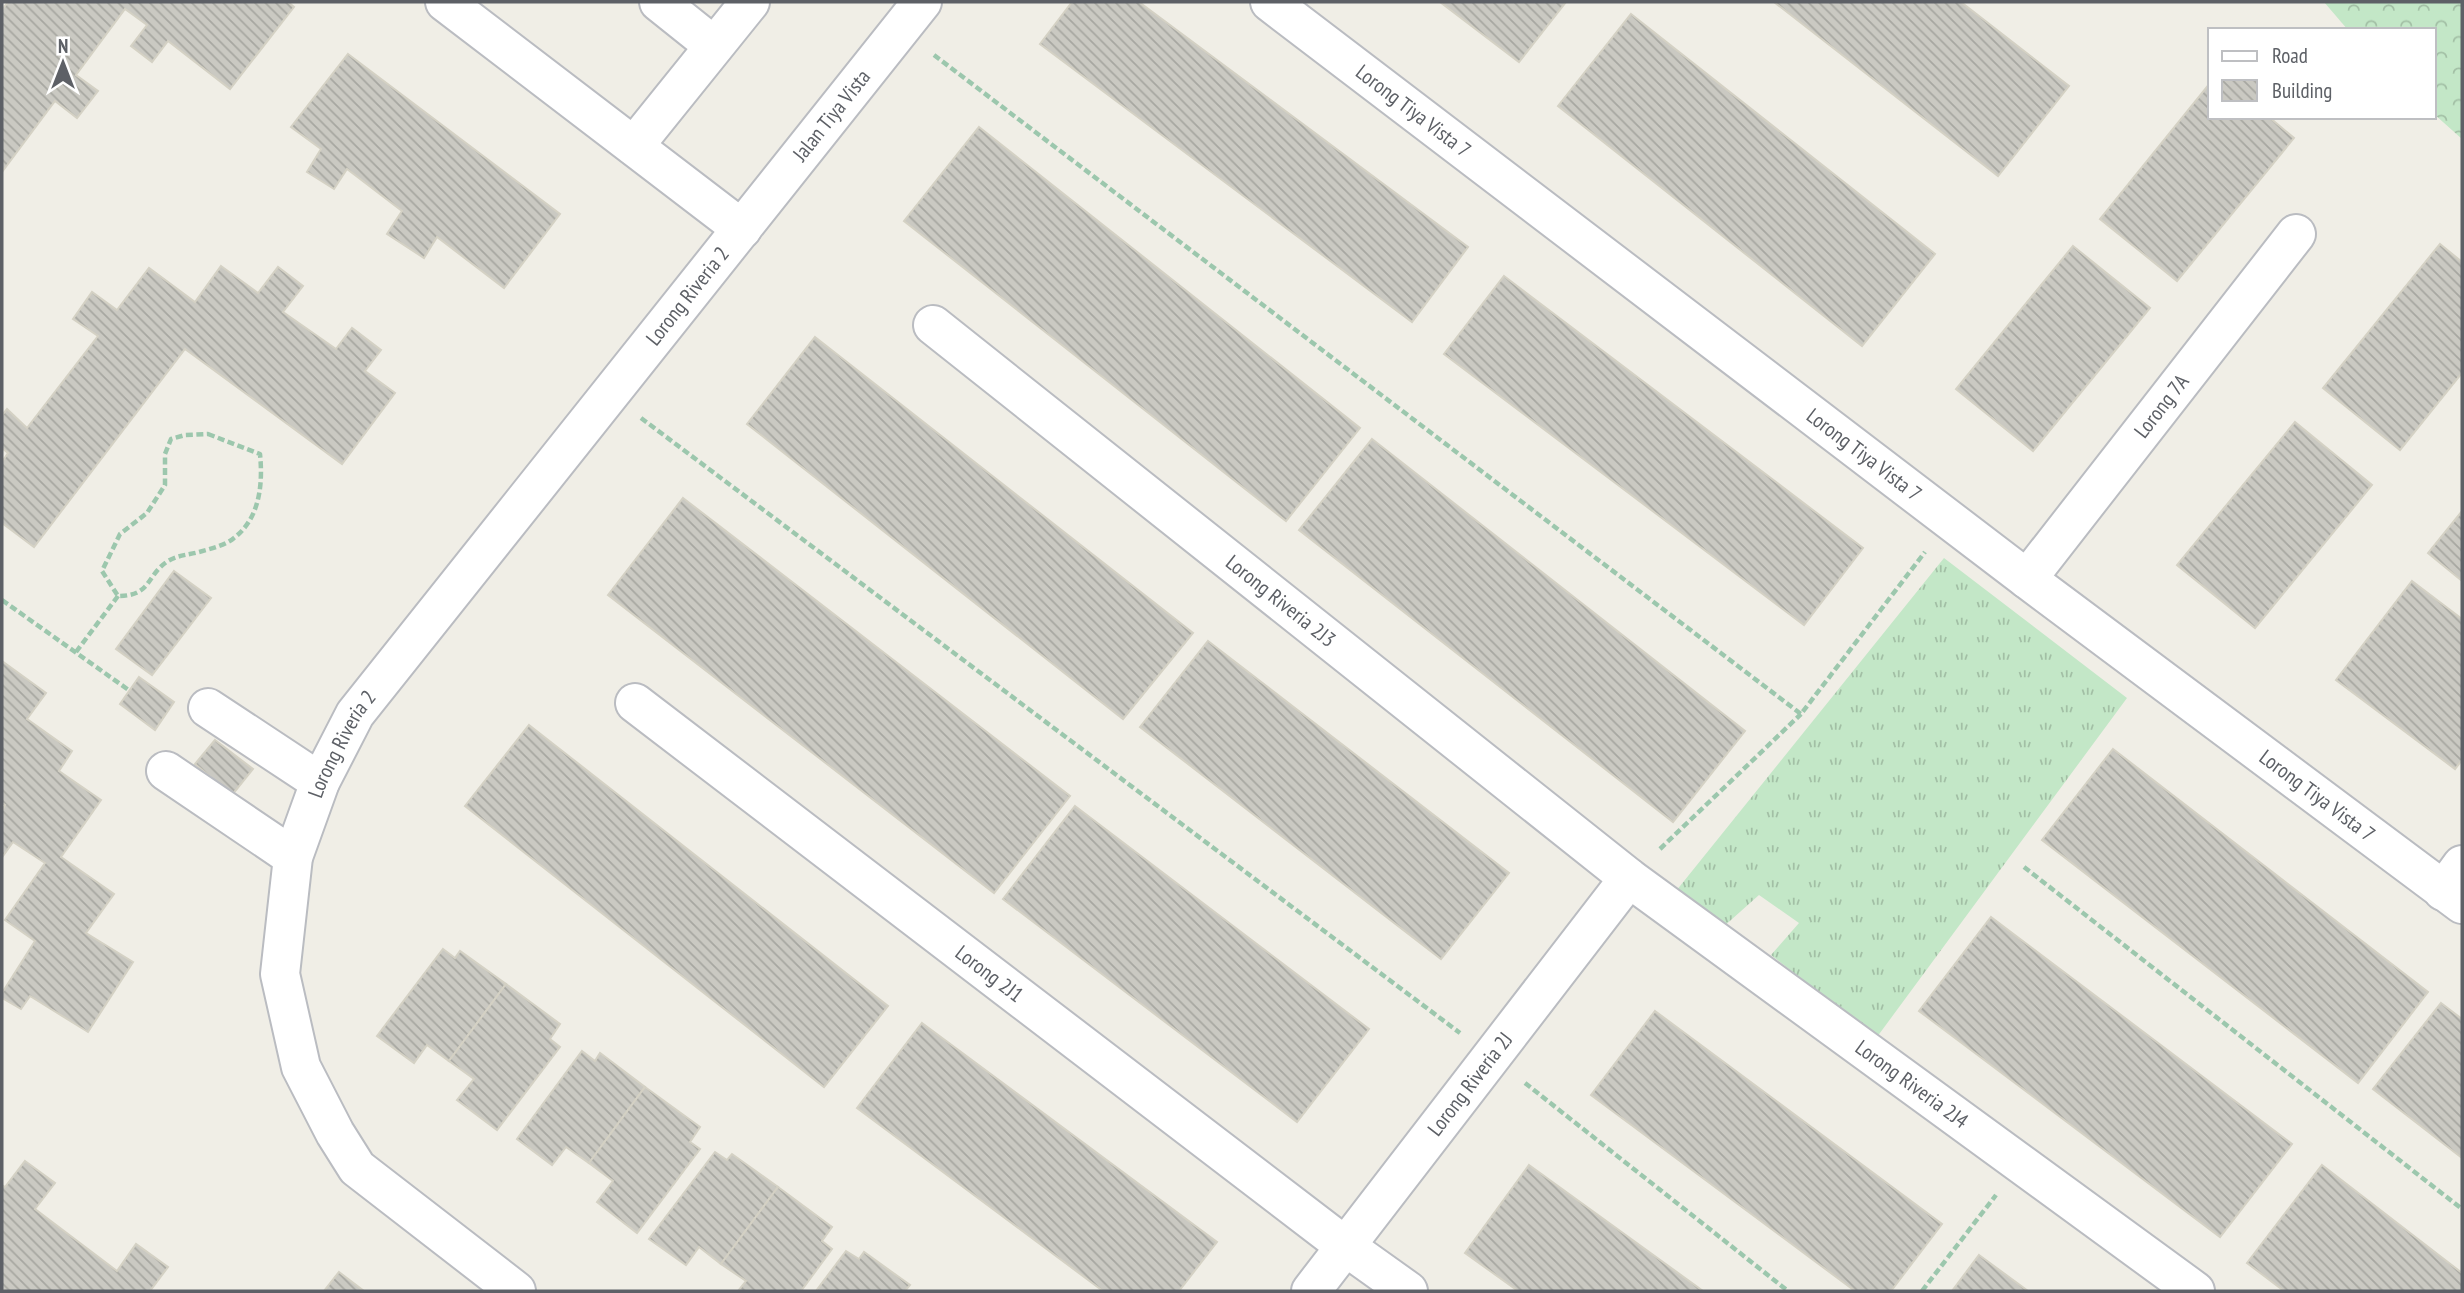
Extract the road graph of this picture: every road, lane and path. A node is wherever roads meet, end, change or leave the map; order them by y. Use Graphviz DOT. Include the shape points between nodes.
graph roads {
  1 [pos="445,2"];
  2 [pos="659,2"];
  3 [pos="750,2"];
  4 [pos="1270,2"];
  5 [pos="911,15"];
  6 [pos="714,47"];
  7 [pos="634,146"];
  8 [pos="742,229"];
  9 [pos="2296,234"];
  10 [pos="933,325"];
  11 [pos="610,394"];
  12 [pos="1950,521"];
  13 [pos="2027,579"];
  14 [pos="118,596"];
  15 [pos="2,600"];
  16 [pos="76,652"];
  17 [pos="130,691"];
  18 [pos="635,703"];
  19 [pos="208,708"];
  20 [pos="1801,714"];
  21 [pos="166,771"];
  22 [pos="320,782"];
  23 [pos="293,858"];
  24 [pos="2024,867"];
  25 [pos="1629,878"];
  26 [pos="2456,887"];
  27 [pos="1492,1056"];
  28 [pos="2020,1164"];
  29 [pos="2462,1209"];
  30 [pos="1345,1246"];
  31 [pos="516,1291"];
  32 [pos="1311,1291"];
  33 [pos="1408,1291"];
  34 [pos="1788,1291"];
  35 [pos="1922,1291"];
  36 [pos="2195,1291"];
  1 -- 7 [label="street"];
  2 -- 6 [label="street"];
  3 -- 6 [label="street"];
  4 -- 12 [label="street, Lorong Tiya Vista 7"];
  5 -- 8 [label="street, Jalan Tiya Vista"];
  5 -- 20 [label="path"];
  6 -- 7 [label="street"];
  7 -- 8 [label="street"];
  8 -- 11 [label="street, Lorong Riveria 2"];
  9 -- 13 [label="street, Lorong 7A"];
  10 -- 25 [label="street, Lorong Riveria 2J3"];
  11 -- 22 [label="street, Lorong Riveria 2" via="355,714"];
  11 -- 27 [label="path"];
  12 -- 13 [label="street, Lorong Tiya Vista 7"];
  12 -- 20 [label="path"];
  13 -- 26 [label="street, Lorong Tiya Vista 7"];
  14 -- 14 [label="path" via="102,570 120,534 147,513 165,485 165,454 171,439 208,434 260,454 262,480 252,519 233,540 179,555 157,570 149,585 131,596"];
  14 -- 16 [label="path"];
  15 -- 16 [label="path"];
  16 -- 17 [label="path"];
  18 -- 30 [label="street, Lorong 2J1"];
  19 -- 22 [label="street"];
  20 -- 25 [label="path"];
  21 -- 23 [label="street"];
  22 -- 23 [label="street, Lorong Riveria 2"];
  23 -- 31 [label="street, Lorong Riveria 2" via="280,974 301,1067 358,1168"];
  24 -- 29 [label="path"];
  25 -- 27 [label="street, Lorong Riveria 2J"];
  25 -- 28 [label="street, Lorong Riveria 2J4"];
  27 -- 30 [label="street, Lorong Riveria 2J"];
  27 -- 34 [label="path"];
  28 -- 35 [label="path"];
  28 -- 36 [label="street, Lorong Riveria 2J4"];
  30 -- 32 [label="street, Lorong Riveria 2J"];
  30 -- 33 [label="street, Lorong 2J1"];
}
